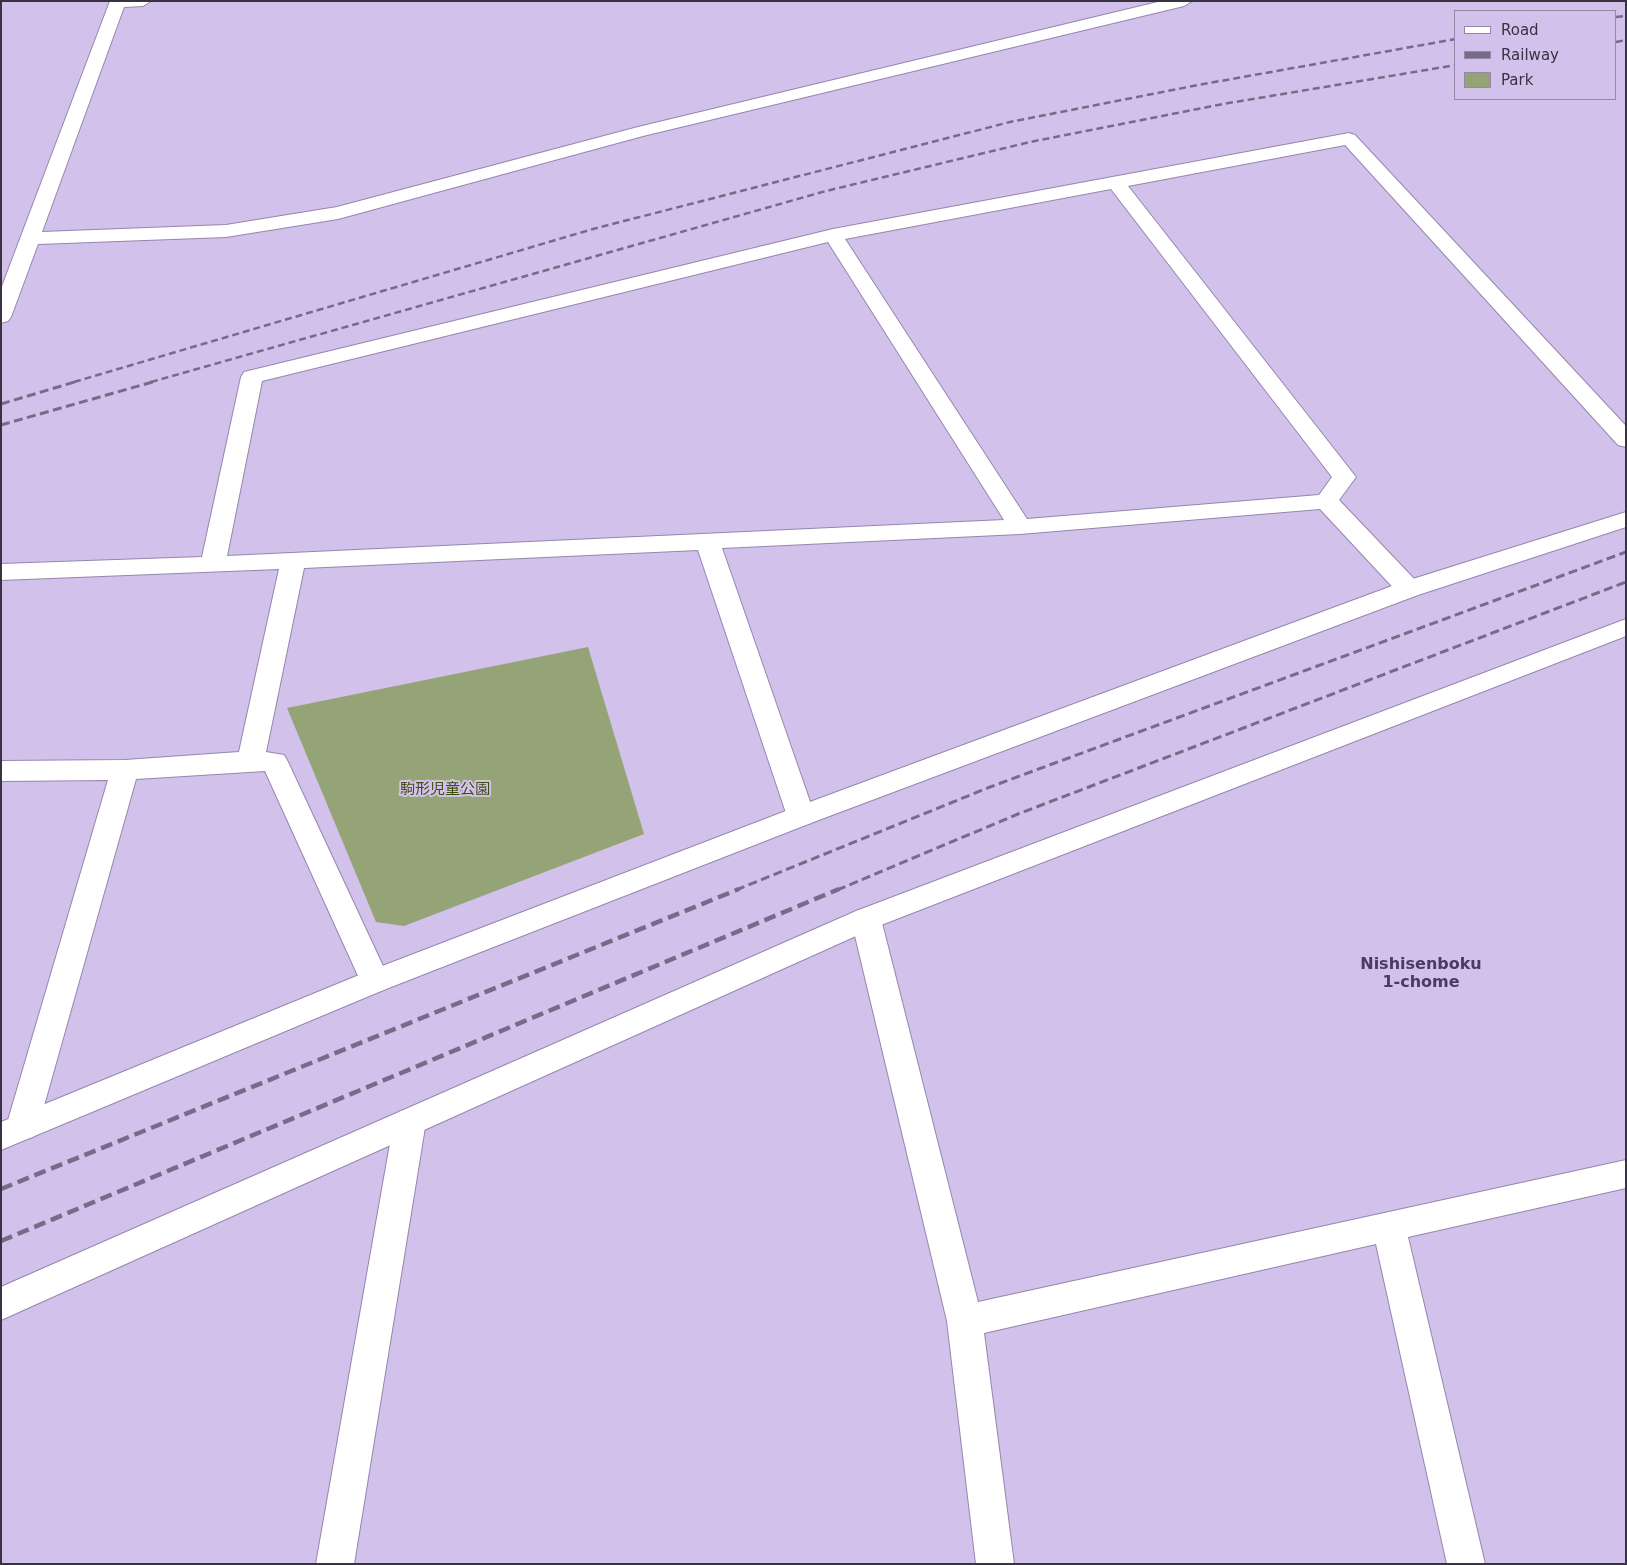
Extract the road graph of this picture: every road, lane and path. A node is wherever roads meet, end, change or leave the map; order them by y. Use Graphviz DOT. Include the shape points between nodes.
graph roads {
  1 [pos="143,1"];
  2 [pos="1184,1"];
  3 [pos="1115,182"];
  4 [pos="833,235"];
  5 [pos="29,238"];
  6 [pos="1,317"];
  7 [pos="1626,440"];
  8 [pos="1326,501"];
  9 [pos="1626,519"];
  10 [pos="1020,526"];
  11 [pos="707,541"];
  12 [pos="293,561"];
  13 [pos="213,563"];
  14 [pos="1,572"];
  15 [pos="1409,589"];
  16 [pos="1626,627"];
  17 [pos="251,761"];
  18 [pos="1,770"];
  19 [pos="125,770"];
  20 [pos="801,816"];
  21 [pos="866,919"];
  22 [pos="375,980"];
  23 [pos="410,1121"];
  24 [pos="11,1131"];
  25 [pos="1626,1174"];
  26 [pos="1389,1226"];
  27 [pos="1,1304"];
  28 [pos="965,1321"];
  29 [pos="335,1564"];
  30 [pos="995,1564"];
  31 [pos="1466,1564"];
  1 -- 5 [label="street" via="117,2"];
  2 -- 5 [label="street" via="638,132 338,213 226,231"];
  3 -- 4 [label="street"];
  3 -- 7 [label="street" via="1349,139"];
  3 -- 8 [label="street" via="1344,477"];
  4 -- 10 [label="street"];
  4 -- 13 [label="street" via="252,377"];
  5 -- 6 [label="street"];
  8 -- 10 [label="street"];
  8 -- 15 [label="street"];
  9 -- 15 [label="street"];
  10 -- 11 [label="street"];
  11 -- 12 [label="street"];
  11 -- 20 [label="street"];
  12 -- 13 [label="street"];
  12 -- 17 [label="street"];
  13 -- 14 [label="street"];
  15 -- 20 [label="street"];
  16 -- 21 [label="street"];
  17 -- 19 [label="street"];
  17 -- 22 [label="street" via="274,762"];
  18 -- 19 [label="street"];
  19 -- 24 [label="street"];
  20 -- 22 [label="street"];
  21 -- 23 [label="street"];
  21 -- 28 [label="street"];
  22 -- 24 [label="street"];
  23 -- 27 [label="street"];
  23 -- 29 [label="street"];
  25 -- 26 [label="street"];
  26 -- 28 [label="street"];
  26 -- 31 [label="street"];
  28 -- 30 [label="street"];
}
